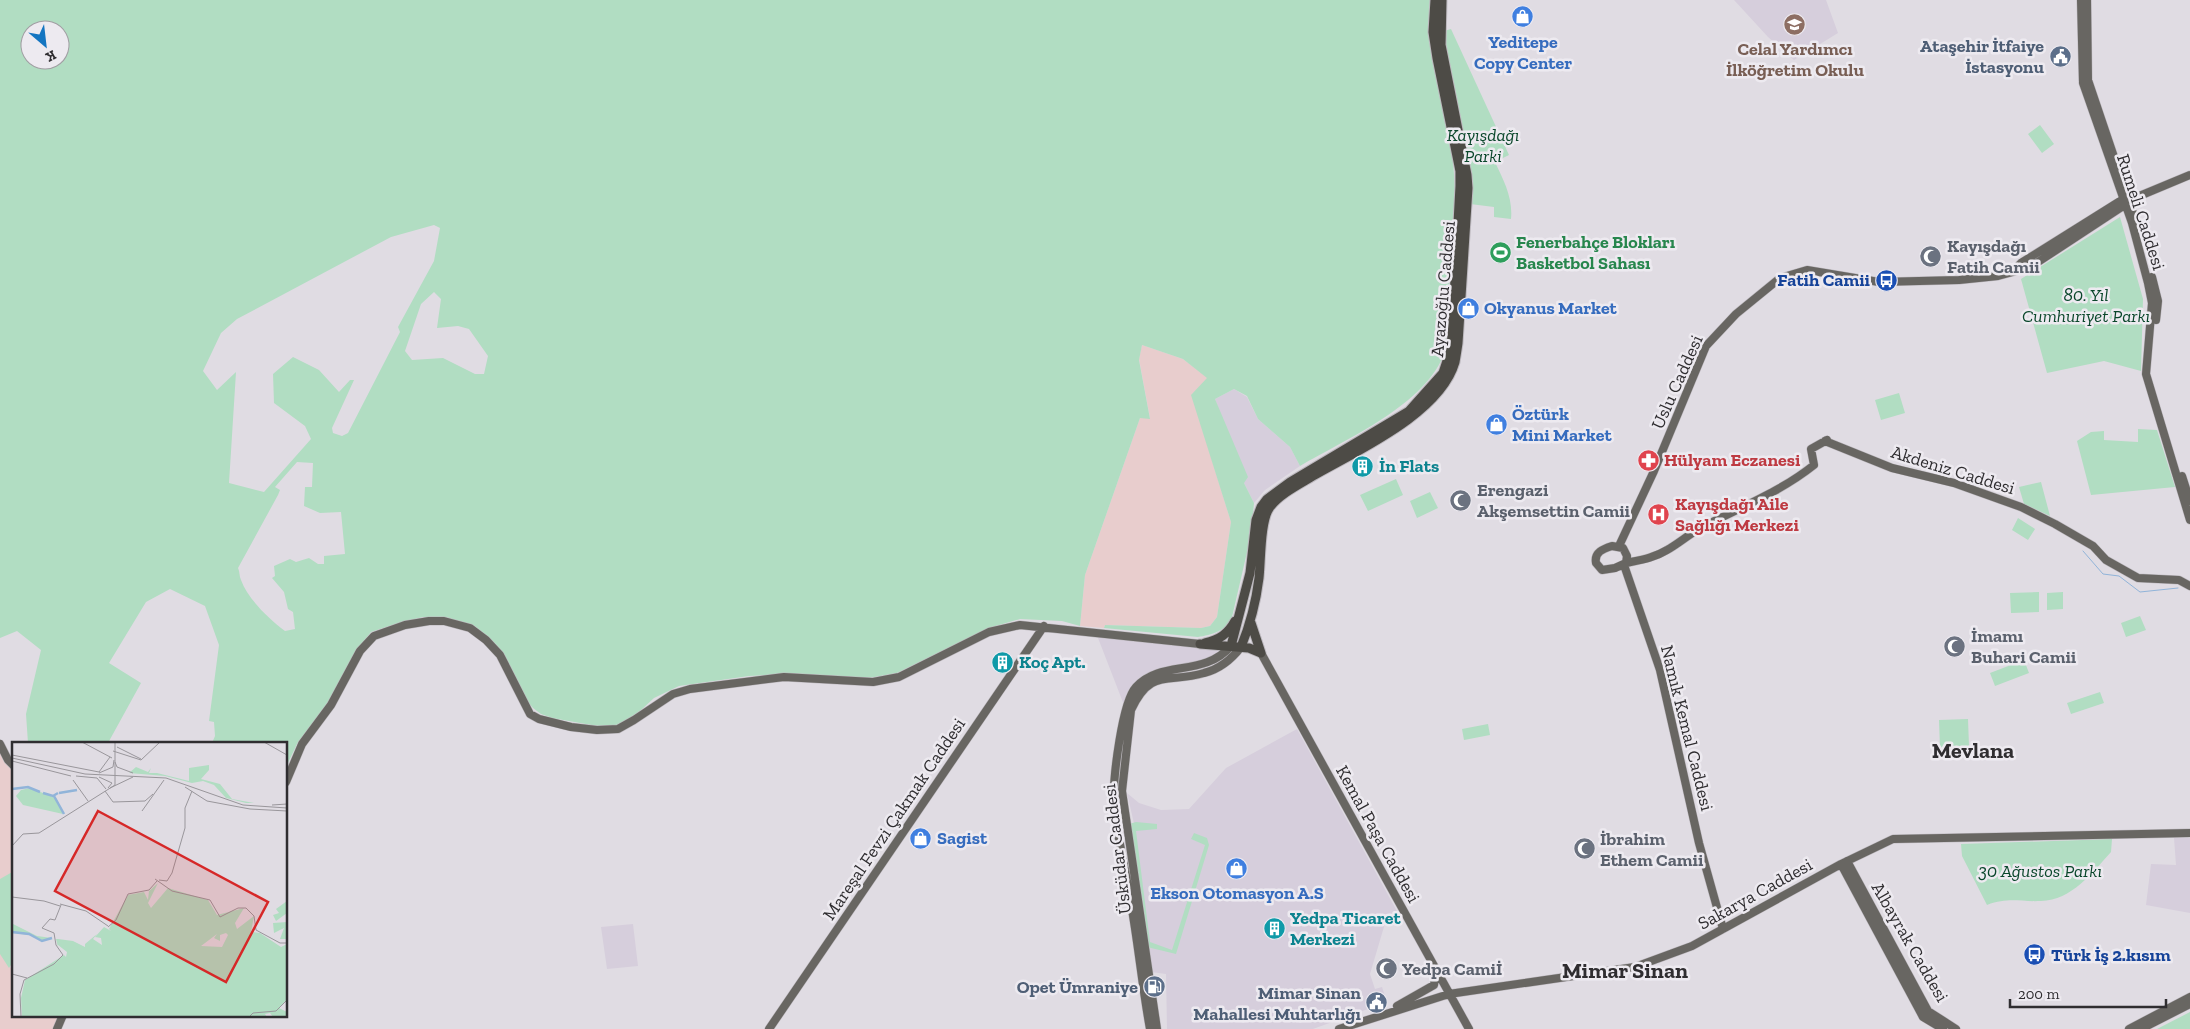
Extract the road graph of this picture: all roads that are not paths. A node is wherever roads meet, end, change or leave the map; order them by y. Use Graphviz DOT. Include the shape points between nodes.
graph roads {
  1 [pos="1435,0"];
  2 [pos="1442,0"];
  3 [pos="2081,0"];
  4 [pos="2087,0"];
  5 [pos="2190,175"];
  6 [pos="2128,200"];
  7 [pos="2149,374"];
  8 [pos="2190,501"];
  9 [pos="2190,520"];
  10 [pos="1618,546"];
  11 [pos="1626,551"];
  12 [pos="1653,557"];
  13 [pos="1625,564"];
  14 [pos="2190,586"];
  15 [pos="1241,609"];
  16 [pos="1251,622"];
  17 [pos="1044,626"];
  18 [pos="1246,636"];
  19 [pos="1256,641"];
  20 [pos="1233,642"];
  21 [pos="1200,644"];
  22 [pos="1216,644"];
  23 [pos="1241,648"];
  24 [pos="1261,653"];
  25 [pos="1223,654"];
  26 [pos="0,744"];
  27 [pos="12,764"];
  28 [pos="288,777"];
  29 [pos="2190,833"];
  30 [pos="1127,855"];
  31 [pos="1844,863"];
  32 [pos="1723,929"];
  33 [pos="1436,970"];
  34 [pos="1906,980"];
  35 [pos="1449,994"];
  36 [pos="2190,997"];
  37 [pos="2190,1004"];
  38 [pos="1382,1015"];
  39 [pos="63,1016"];
  40 [pos="57,1029"];
  41 [pos="769,1029"];
  42 [pos="1150,1029"];
  43 [pos="1157,1029"];
  44 [pos="1339,1029"];
  45 [pos="1469,1029"];
  46 [pos="1943,1029"];
  47 [pos="1956,1029"];
  48 [pos="2129,1029"];
  49 [pos="2141,1029"];
  1 -- 15 [label="main road, Ayazoğlu Caddesi" via="1433,32 1460,170 1448,359 1443,373 1409,411 1290,482 1261,507"];
  2 -- 16 [label="main road, Ayazoğlu Caddesi" via="1441,45 1468,188 1454,363 1441,388 1410,419 1295,487 1270,508 1263,523 1262,555"];
  3 -- 6 [label="street, Rumeli Caddesi" via="2085,92"];
  4 -- 6 [label="street, Rumeli Caddesi" via="2088,80"];
  5 -- 6 [label="street, Uslu Caddesi"];
  6 -- 7 [label="street, Rumeli Caddesi" via="2152,303"];
  6 -- 10 [label="street, Uslu Caddesi" via="2035,264 1988,278 1879,282 1807,270 1780,278 1736,314 1706,346 1654,471"];
  7 -- 8 [label="street, Rumeli Caddesi"];
  7 -- 9 [label="street, Rumeli Caddesi"];
  10 -- 11 [label="street"];
  10 -- 13 [label="street" via="1600,551 1596,563 1606,571"];
  11 -- 12 [label="street" via="1636,556"];
  11 -- 13 [label="street"];
  12 -- 13 [label="street"];
  12 -- 14 [label="street, Akdeniz Caddesi" via="1797,479 1814,465 1811,449 1826,440 1892,468 1954,484 2021,507 2085,542 2106,560 2138,578 2179,580"];
  13 -- 32 [label="street, Namık Kemal Caddesi" via="1660,670 1699,843"];
  15 -- 20 [label="main road"];
  15 -- 22 [label="main road" via="1228,633"];
  16 -- 18 [label="main road, Ayazoğlu Caddesi"];
  16 -- 19 [label="main road"];
  17 -- 21 [label="street"];
  17 -- 28 [label="street" via="1020,624 989,632 899,677 873,682 784,677 690,690 673,694 618,728 597,730 571,727 530,714 500,655 470,628 444,621 405,625 374,636 360,651 331,705 302,744"];
  17 -- 41 [label="street, Mareşal Fevzi Çakmak Caddesi"];
  18 -- 19 [label="main road"];
  18 -- 20 [label="main road"];
  18 -- 23 [label="main road, Ayazoğlu Caddesi"];
  19 -- 24 [label="main road"];
  20 -- 22 [label="main road"];
  20 -- 23 [label="main road"];
  20 -- 25 [label="street, Üsküdar Caddesi"];
  21 -- 22 [label="main road"];
  22 -- 25 [label="main road"];
  23 -- 24 [label="main road"];
  23 -- 30 [label="street, Üsküdar Caddesi" via="1233,658 1214,670 1160,679 1151,683 1136,699 1131,710 1122,780"];
  24 -- 33 [label="street, Kemal Paşa Caddesi"];
  25 -- 30 [label="street, Üsküdar Caddesi" via="1198,667 1155,674 1129,696 1117,756 1114,801"];
  26 -- 27 [label="street"];
  29 -- 31 [label="street, Sakarya Caddesi" via="1893,839"];
  30 -- 42 [label="street, Üsküdar Caddesi"];
  30 -- 43 [label="street, Üsküdar Caddesi"];
  31 -- 32 [label="street, Sakarya Caddesi"];
  31 -- 34 [label="street, Albayrak Caddesi"];
  32 -- 35 [label="street, Sakarya Caddesi" via="1692,946 1635,967"];
  33 -- 35 [label="street, Kemal Paşa Caddesi"];
  33 -- 38 [label="street" via="1434,985"];
  34 -- 46 [label="street, Albayrak Caddesi" via="1923,1017"];
  34 -- 47 [label="street, Albayrak Caddesi" via="1928,1011"];
  35 -- 38 [label="street, Sakarya Caddesi"];
  35 -- 45 [label="street, Kemal Paşa Caddesi"];
  36 -- 48 [label="street"];
  37 -- 49 [label="street"];
  38 -- 44 [label="street, Sakarya Caddesi"];
  39 -- 40 [label="street"];
}
